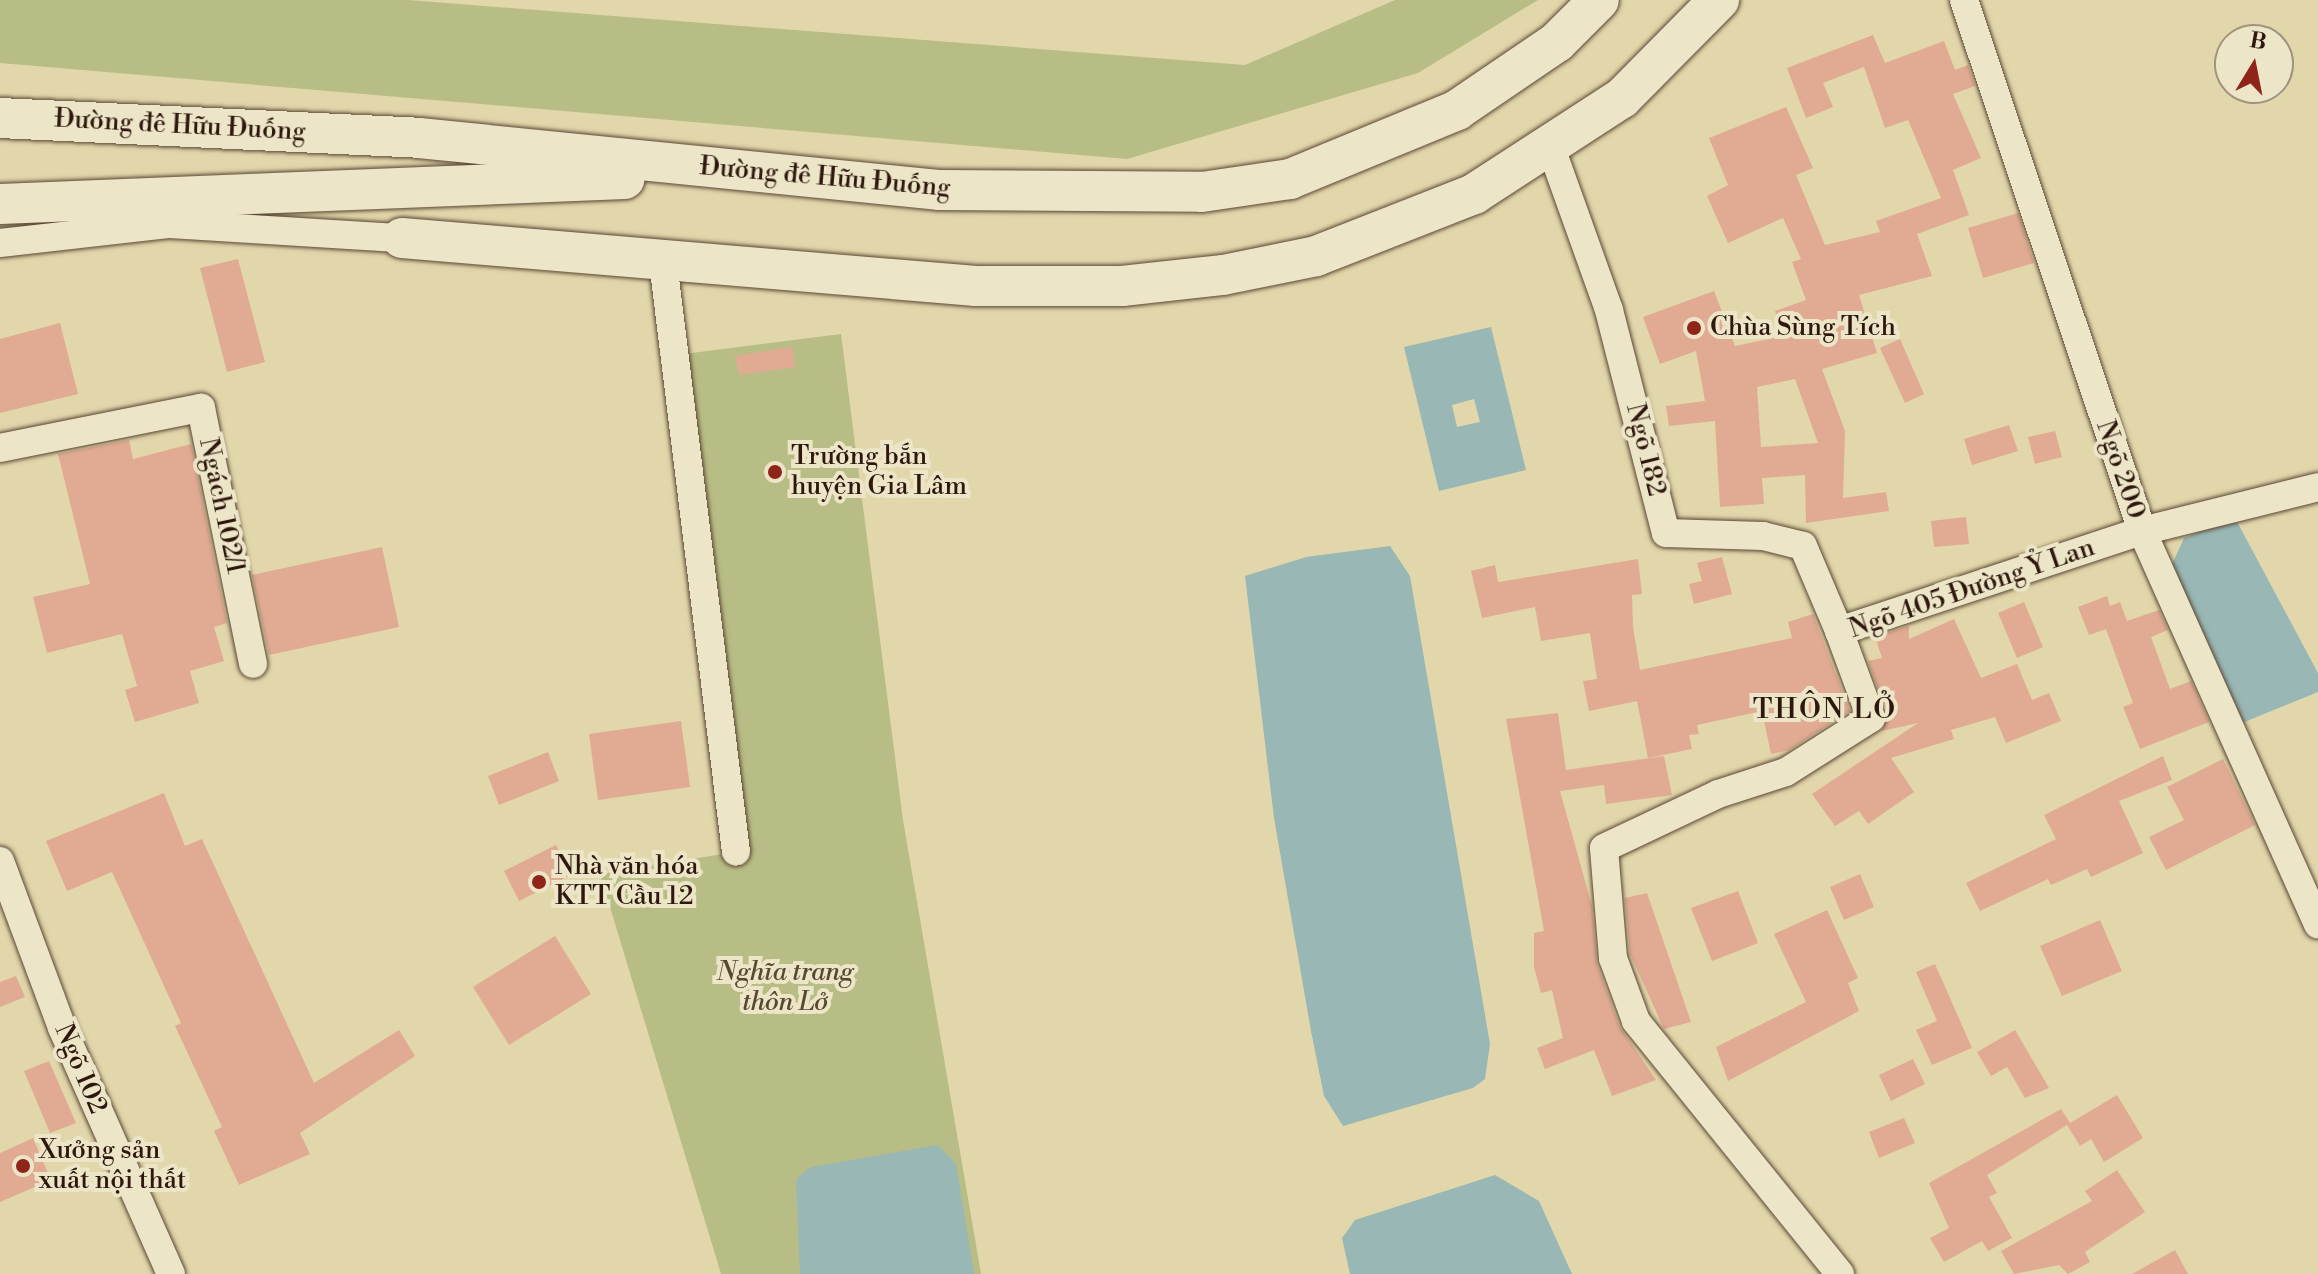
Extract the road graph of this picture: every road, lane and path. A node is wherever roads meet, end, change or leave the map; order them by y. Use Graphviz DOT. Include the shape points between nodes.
graph roads {
  1 [pos="1599,0"];
  2 [pos="1719,0"];
  3 [pos="1964,0"];
  4 [pos="0,118"];
  5 [pos="1551,148"];
  6 [pos="750,174"];
  7 [pos="0,204"];
  8 [pos="402,238"];
  9 [pos="0,243"];
  10 [pos="663,262"];
  11 [pos="0,448"];
  12 [pos="2318,487"];
  13 [pos="2142,531"];
  14 [pos="1839,631"];
  15 [pos="253,664"];
  16 [pos="736,852"];
  17 [pos="0,861"];
  18 [pos="2318,924"];
  19 [pos="171,1274"];
  20 [pos="1840,1274"];
  1 -- 6 [label="main road, Đường đê Hữu Đuống" via="1557,42 1457,110 1290,179 1202,192 1062,197"];
  2 -- 5 [label="main road" via="1622,98"];
  3 -- 13 [label="street, Ngõ 200"];
  4 -- 6 [label="main road, Đường đê Hữu Đuống" via="419,138"];
  5 -- 10 [label="main road" via="1399,228 1316,256 1223,275 1122,286 976,286"];
  5 -- 14 [label="street, Ngõ 182" via="1609,310 1666,533 1763,536 1803,546"];
  6 -- 7 [label="main road"];
  8 -- 9 [label="street" via="170,224"];
  8 -- 10 [label="main road"];
  10 -- 16 [label="street"];
  11 -- 15 [label="street, Ngách 102/1" via="201,408"];
  12 -- 13 [label="street, Ngõ 405 Đường Ỷ Lan"];
  13 -- 14 [label="street, Ngõ 405 Đường Ỷ Lan"];
  13 -- 18 [label="street, Ngõ 200"];
  14 -- 20 [label="street, Ngõ 405 Đường Ỷ Lan" via="1871,718 1786,772 1608,843 1603,856 1613,958 1636,1021"];
  17 -- 19 [label="street, Ngõ 102" via="62,1028"];
}
